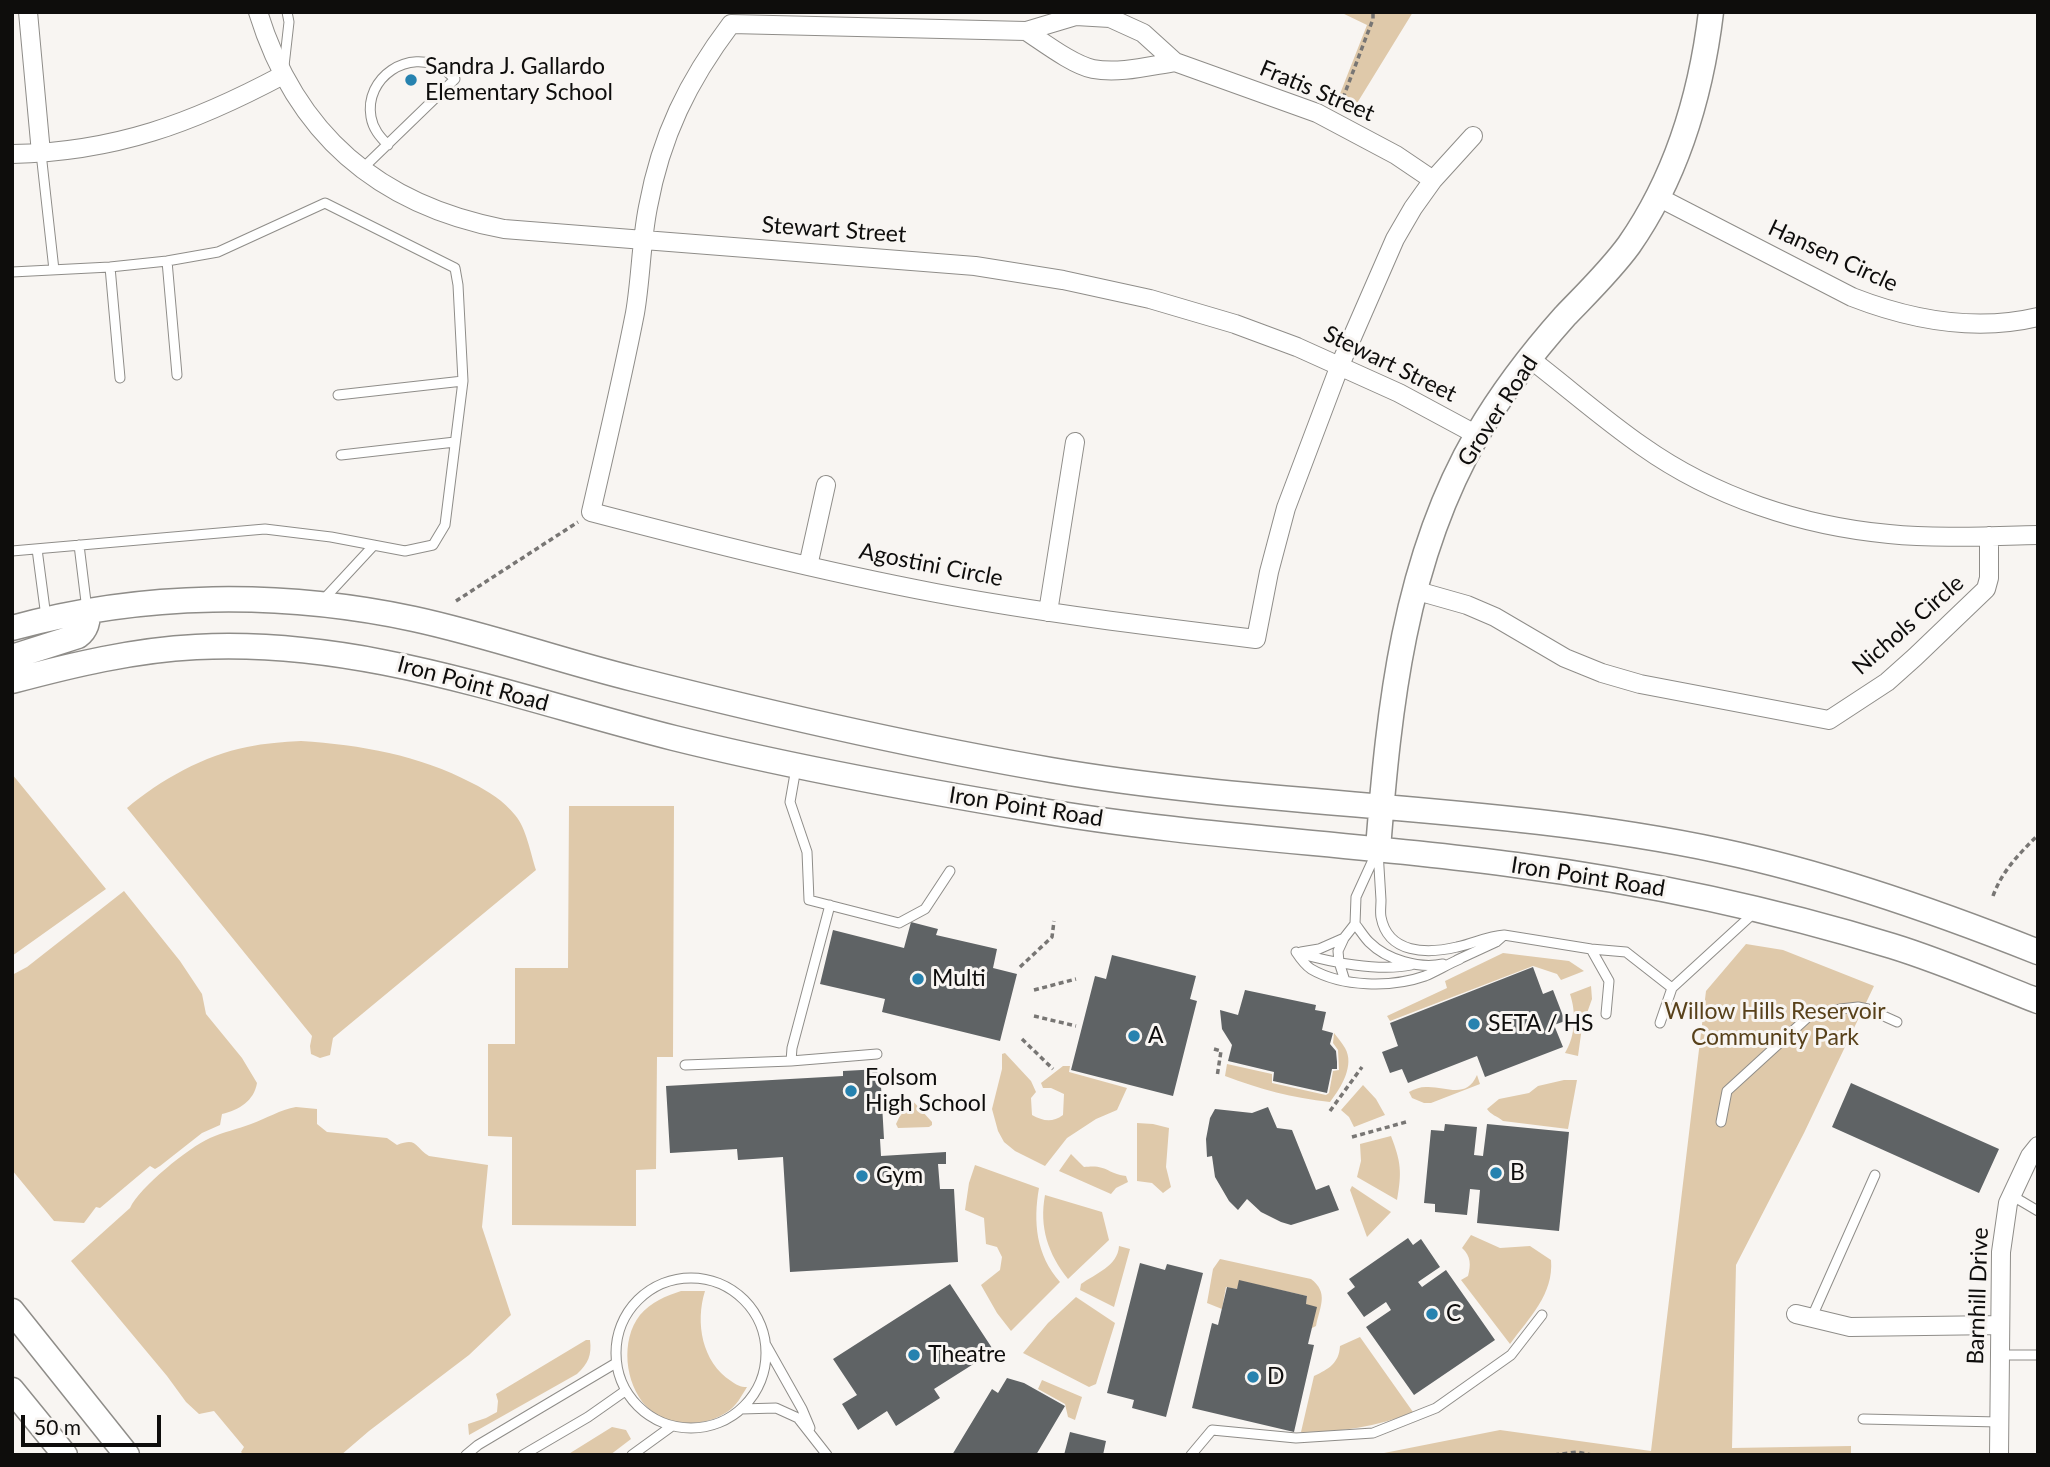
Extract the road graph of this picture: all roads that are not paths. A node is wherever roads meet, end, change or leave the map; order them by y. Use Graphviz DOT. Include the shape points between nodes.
graph roads {
  1 [pos="28,12"];
  2 [pos="258,12"];
  3 [pos="287,12"];
  4 [pos="1711,12"];
  5 [pos="1026,31"];
  6 [pos="1175,62"];
  7 [pos="283,75"];
  8 [pos="1473,136"];
  9 [pos="388,145"];
  10 [pos="41,153"];
  11 [pos="12,154"];
  12 [pos="362,169"];
  13 [pos="1433,180"];
  14 [pos="1658,197"];
  15 [pos="644,240"];
  16 [pos="167,261"];
  17 [pos="110,267"];
  18 [pos="54,270"];
  19 [pos="12,272"];
  20 [pos="2038,317"];
  21 [pos="1530,358"];
  22 [pos="1340,365"];
  23 [pos="177,375"];
  24 [pos="120,379"];
  25 [pos="463,381"];
  26 [pos="338,395"];
  27 [pos="1477,435"];
  28 [pos="455,442"];
  29 [pos="1075,442"];
  30 [pos="341,454"];
  31 [pos="826,485"];
  32 [pos="2038,535"];
  33 [pos="1989,536"];
  34 [pos="79,545"];
  35 [pos="374,545"];
  36 [pos="37,549"];
  37 [pos="12,551"];
  38 [pos="808,566"];
  39 [pos="1413,590"];
  40 [pos="319,604"];
  41 [pos="87,611"];
  42 [pos="1048,612"];
  43 [pos="47,620"];
  44 [pos="12,628"];
  45 [pos="12,657"];
  46 [pos="12,681"];
  47 [pos="797,765"];
  48 [pos="1381,808"];
  49 [pos="1378,849"];
  50 [pos="950,871"];
  51 [pos="830,905"];
  52 [pos="1758,910"];
  53 [pos="1355,924"];
  54 [pos="1504,935"];
  55 [pos="1344,939"];
  56 [pos="1591,949"];
  57 [pos="1296,952"];
  58 [pos="2038,952"];
  59 [pos="1460,959"];
  60 [pos="1339,962"];
  61 [pos="1414,965"];
  62 [pos="1345,981"];
  63 [pos="1672,988"];
  64 [pos="2038,1001"];
  65 [pos="1606,1014"];
  66 [pos="1897,1022"];
  67 [pos="1660,1023"];
  68 [pos="877,1054"];
  69 [pos="791,1061"];
  70 [pos="685,1065"];
  71 [pos="1720,1122"];
  72 [pos="2038,1146"];
  73 [pos="1875,1175"];
  74 [pos="2011,1195"];
  75 [pos="2038,1211"];
  76 [pos="12,1311"];
  77 [pos="1542,1315"];
  78 [pos="1804,1317"];
  79 [pos="1999,1325"];
  80 [pos="765,1343"];
  81 [pos="1999,1355"];
  82 [pos="2038,1355"];
  83 [pos="616,1363"];
  84 [pos="12,1390"];
  85 [pos="625,1391"];
  86 [pos="741,1409"];
  87 [pos="1863,1419"];
  88 [pos="1999,1422"];
  89 [pos="671,1426"];
  90 [pos="813,1437"];
  91 [pos="65,1455"];
  92 [pos="127,1455"];
  93 [pos="466,1455"];
  94 [pos="523,1455"];
  95 [pos="632,1455"];
  96 [pos="827,1455"];
  97 [pos="1191,1455"];
  98 [pos="1999,1455"];
  1 -- 10 [label="street"];
  2 -- 7 [label="street, Stewart Street"];
  3 -- 7 [label="lane"];
  4 -- 14 [label="main road, Grover Road" via="1688,124"];
  5 -- 6 [label="street, Fratis Street" via="1091,69"];
  5 -- 6 [label="street, Fratis Street" via="1076,16 1110,18 1143,33"];
  5 -- 15 [label="street, Fratis Street" via="731,24 690,84 673,120 656,171"];
  6 -- 13 [label="street, Fratis Street" via="1317,113"];
  7 -- 10 [label="street" via="160,131"];
  7 -- 12 [label="street, Stewart Street" via="318,127"];
  8 -- 13 [label="street"];
  9 -- 9 [label="lane" via="371,118 375,88 384,75 397,66 429,62 455,79"];
  9 -- 12 [label="lane"];
  10 -- 11 [label="street"];
  10 -- 18 [label="lane"];
  12 -- 15 [label="street, Stewart Street" via="415,202 474,223"];
  13 -- 22 [label="street" via="1395,239"];
  14 -- 20 [label="street, Hansen Circle" via="1881,309 1973,324"];
  14 -- 21 [label="main road, Grover Road" via="1602,279"];
  15 -- 22 [label="street, Stewart Street" via="975,266 1063,279 1235,324"];
  15 -- 38 [label="street, Agostini Circle" via="635,313 591,512"];
  16 -- 17 [label="lane"];
  16 -- 23 [label="lane"];
  16 -- 25 [label="lane" via="218,252 324,202 455,268"];
  17 -- 18 [label="lane"];
  17 -- 24 [label="lane"];
  18 -- 19 [label="lane"];
  21 -- 27 [label="main road, Grover Road"];
  21 -- 33 [label="street, Nichols Circle" via="1643,446 1710,485 1770,510 1868,532"];
  22 -- 27 [label="street, Stewart Street"];
  22 -- 42 [label="street, Agostini Circle" via="1286,508 1256,639"];
  25 -- 26 [label="lane"];
  25 -- 28 [label="lane"];
  27 -- 39 [label="main road, Grover Road" via="1442,506"];
  28 -- 30 [label="lane"];
  28 -- 35 [label="lane" via="444,525 433,545 405,551"];
  29 -- 42 [label="street"];
  31 -- 38 [label="street"];
  32 -- 33 [label="street"];
  33 -- 39 [label="street, Nichols Circle" via="1986,589 1887,681 1829,720 1602,673 1467,605"];
  34 -- 35 [label="lane" via="265,529"];
  34 -- 36 [label="lane"];
  34 -- 41 [label="lane"];
  35 -- 40 [label="lane"];
  36 -- 37 [label="lane"];
  36 -- 43 [label="lane"];
  38 -- 42 [label="street, Agostini Circle"];
  39 -- 48 [label="main road, Grover Road"];
  40 -- 41 [label="main road, Iron Point Road" via="196,600"];
  40 -- 48 [label="main road, Iron Point Road" via="418,620 690,694 1052,770 1199,791"];
  41 -- 43 [label="main road, Iron Point Road"];
  41 -- 45 [label="main road" via="88,622 78,636"];
  43 -- 44 [label="main road, Iron Point Road"];
  46 -- 47 [label="main road, Iron Point Road" via="72,665 192,647 296,649 414,667 614,722"];
  47 -- 49 [label="main road, Iron Point Road" via="1049,813"];
  47 -- 51 [label="lane" via="790,802 807,852 809,900"];
  48 -- 49 [label="main road, Grover Road"];
  48 -- 58 [label="main road, Iron Point Road" via="1515,819 1722,851 1888,897"];
  49 -- 52 [label="main road, Iron Point Road" via="1608,878"];
  49 -- 53 [label="lane" via="1356,897"];
  49 -- 54 [label="lane" via="1381,916 1392,940 1434,951"];
  50 -- 51 [label="lane" via="925,909 900,923"];
  51 -- 69 [label="lane"];
  52 -- 63 [label="lane"];
  52 -- 64 [label="main road, Iron Point Road" via="1895,947"];
  53 -- 55 [label="lane"];
  53 -- 61 [label="lane" via="1369,943"];
  54 -- 56 [label="lane"];
  54 -- 59 [label="lane"];
  55 -- 57 [label="lane"];
  55 -- 60 [label="lane"];
  56 -- 63 [label="lane" via="1626,952"];
  56 -- 65 [label="lane" via="1609,981"];
  57 -- 60 [label="lane"];
  57 -- 62 [label="lane" via="1308,967"];
  59 -- 61 [label="lane"];
  59 -- 62 [label="lane" via="1424,976 1395,982"];
  60 -- 61 [label="lane" via="1393,969"];
  60 -- 62 [label="lane"];
  63 -- 67 [label="lane"];
  66 -- 71 [label="lane" via="1858,1007 1808,1017 1727,1091"];
  68 -- 69 [label="lane"];
  69 -- 70 [label="lane"];
  72 -- 74 [label="street, Barnhill Drive"];
  73 -- 78 [label="lane"];
  74 -- 75 [label="lane"];
  74 -- 79 [label="street, Barnhill Drive" via="2001,1252"];
  76 -- 92 [label="main road"];
  77 -- 97 [label="lane" via="1511,1355 1436,1408 1373,1433 1296,1438 1212,1430"];
  78 -- 79 [label="street" via="1850,1328"];
  79 -- 81 [label="street, Barnhill Drive"];
  80 -- 83 [label="lane" via="756,1316 738,1295 714,1282 686,1278 659,1285 637,1301 622,1322"];
  80 -- 86 [label="lane" via="764,1372"];
  80 -- 90 [label="lane"];
  81 -- 82 [label="lane"];
  81 -- 88 [label="street, Barnhill Drive"];
  83 -- 85 [label="lane"];
  83 -- 93 [label="lane"];
  84 -- 91 [label="main road"];
  85 -- 89 [label="lane" via="645,1413"];
  85 -- 94 [label="lane"];
  86 -- 89 [label="lane" via="715,1424"];
  86 -- 90 [label="lane" via="776,1408 798,1418"];
  87 -- 88 [label="lane"];
  88 -- 98 [label="street, Barnhill Drive"];
  89 -- 95 [label="lane"];
  90 -- 96 [label="lane"];
}
